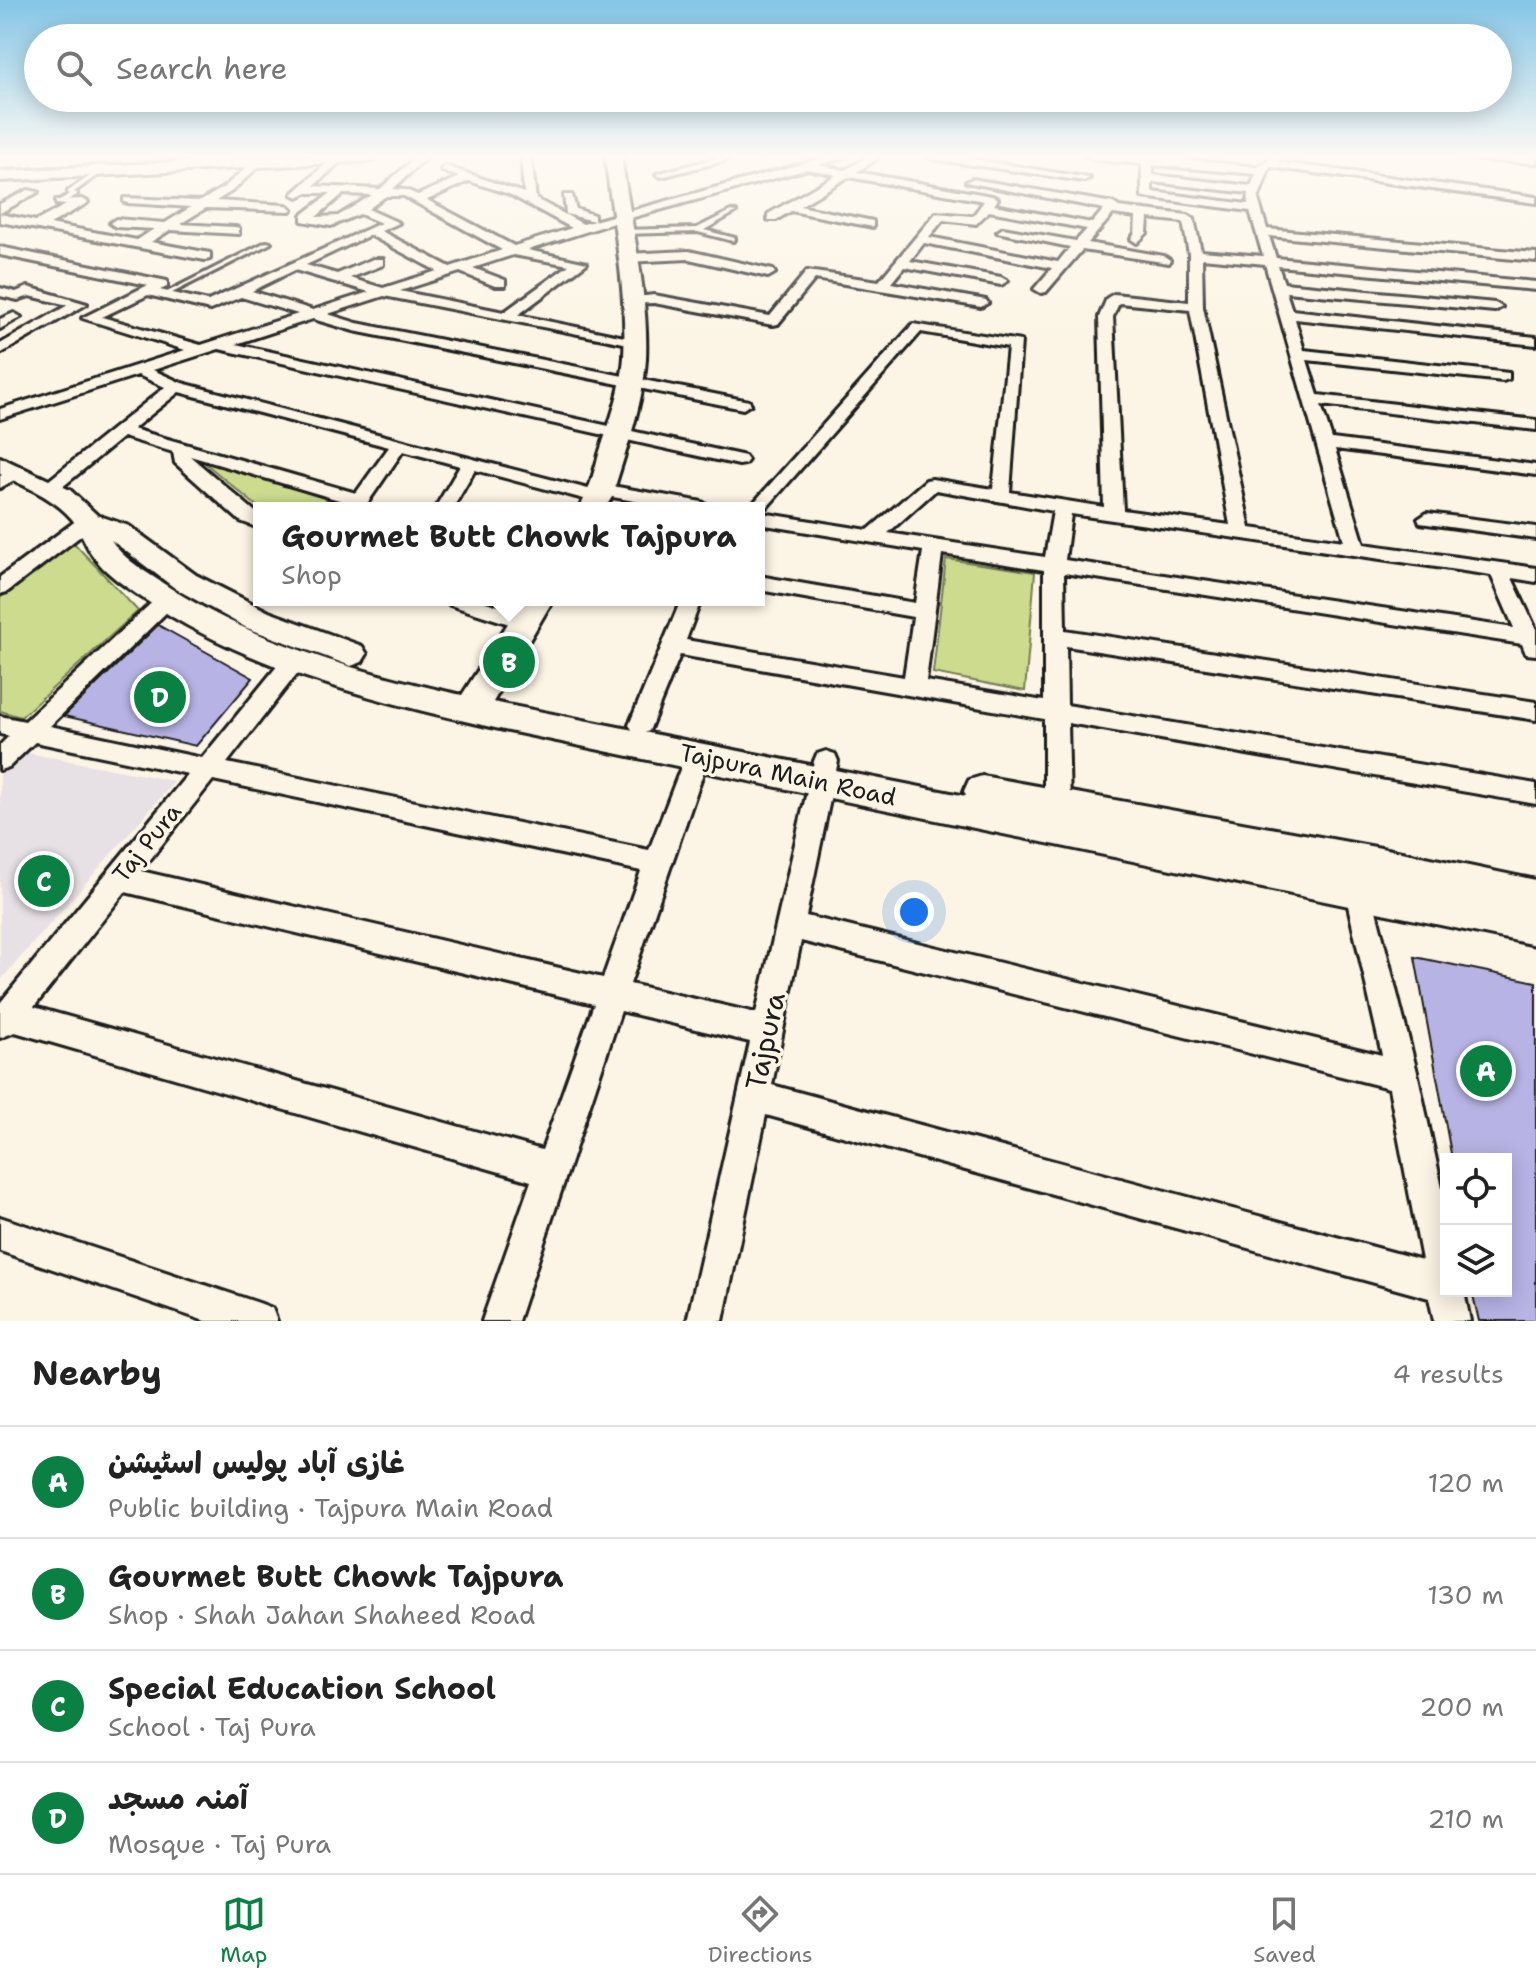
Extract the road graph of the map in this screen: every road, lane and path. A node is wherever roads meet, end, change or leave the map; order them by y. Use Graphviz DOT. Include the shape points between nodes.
graph roads {
  1 [pos="0,218"];
  2 [pos="52,218"];
  3 [pos="183,218"];
  4 [pos="307,218"];
  5 [pos="340,218"];
  6 [pos="380,218"];
  7 [pos="453,218"];
  8 [pos="562,218"];
  9 [pos="593,218"];
  10 [pos="615,218"];
  11 [pos="633,218"];
  12 [pos="722,218"];
  13 [pos="839,218"];
  14 [pos="940,218"];
  15 [pos="952,218"];
  16 [pos="977,218"];
  17 [pos="1045,218"];
  18 [pos="1103,218"];
  19 [pos="1142,218"];
  20 [pos="1176,218"];
  21 [pos="1258,218"];
  22 [pos="116,223"];
  23 [pos="615,224"];
  24 [pos="869,224"];
  25 [pos="38,225"];
  26 [pos="168,227"];
  27 [pos="1095,227"];
  28 [pos="583,229"];
  29 [pos="370,230"];
  30 [pos="698,230"];
  31 [pos="235,231"];
  32 [pos="1003,232"];
  33 [pos="1262,232"];
  34 [pos="733,239"];
  35 [pos="921,239"];
  36 [pos="1137,239"];
  37 [pos="268,243"];
  38 [pos="139,244"];
  39 [pos="1079,245"];
  40 [pos="0,251"];
  41 [pos="513,251"];
  42 [pos="1195,254"];
  43 [pos="205,256"];
  44 [pos="1536,257"];
  45 [pos="625,258"];
  46 [pos="1164,260"];
  47 [pos="1270,261"];
  48 [pos="378,262"];
  49 [pos="901,263"];
  50 [pos="294,266"];
  51 [pos="1061,266"];
  52 [pos="454,270"];
  53 [pos="768,273"];
  54 [pos="337,279"];
  55 [pos="1001,281"];
  56 [pos="500,283"];
  57 [pos="1536,286"];
  58 [pos="881,287"];
  59 [pos="1278,287"];
  60 [pos="1041,289"];
  61 [pos="147,291"];
  62 [pos="0,292"];
  63 [pos="240,292"];
  64 [pos="383,292"];
  65 [pos="164,295"];
  66 [pos="632,301"];
  67 [pos="981,303"];
  68 [pos="1196,307"];
  69 [pos="1495,307"];
  70 [pos="317,313"];
  71 [pos="1286,314"];
  72 [pos="14,317"];
  73 [pos="507,317"];
  74 [pos="0,325"];
  75 [pos="1536,341"];
  76 [pos="634,343"];
  77 [pos="219,345"];
  78 [pos="0,350"];
  79 [pos="201,350"];
  80 [pos="1298,354"];
  81 [pos="139,370"];
  82 [pos="1503,376"];
  83 [pos="632,383"];
  84 [pos="176,386"];
  85 [pos="1312,399"];
  86 [pos="743,404"];
  87 [pos="0,414"];
  88 [pos="1536,425"];
  89 [pos="121,431"];
  90 [pos="619,432"];
  91 [pos="1325,443"];
  92 [pos="399,445"];
  93 [pos="182,451"];
  94 [pos="739,460"];
  95 [pos="470,463"];
  96 [pos="1536,470"];
  97 [pos="6,474"];
  98 [pos="49,489"];
  99 [pos="1001,496"];
  100 [pos="597,498"];
  101 [pos="352,502"];
  102 [pos="359,502"];
  103 [pos="447,502"];
  104 [pos="639,502"];
  105 [pos="763,502"];
  106 [pos="1063,507"];
  107 [pos="1114,514"];
  108 [pos="765,519"];
  109 [pos="1427,519"];
  110 [pos="253,520"];
  111 [pos="88,521"];
  112 [pos="1241,532"];
  113 [pos="1536,533"];
  114 [pos="872,537"];
  115 [pos="933,547"];
  116 [pos="1356,549"];
  117 [pos="1054,565"];
  118 [pos="1498,569"];
  119 [pos="1536,575"];
  120 [pos="765,584"];
  121 [pos="0,587"];
  122 [pos="168,599"];
  123 [pos="497,606"];
  124 [pos="689,606"];
  125 [pos="531,611"];
  126 [pos="924,612"];
  127 [pos="1054,636"];
  128 [pos="1534,643"];
  129 [pos="673,646"];
  130 [pos="295,660"];
  131 [pos="914,687"];
  132 [pos="476,700"];
  133 [pos="1536,711"];
  134 [pos="1055,712"];
  135 [pos="0,725"];
  136 [pos="641,725"];
  137 [pos="28,733"];
  138 [pos="697,756"];
  139 [pos="0,760"];
  140 [pos="207,767"];
  141 [pos="823,772"];
  142 [pos="1536,794"];
  143 [pos="1057,806"];
  144 [pos="657,863"];
  145 [pos="119,878"];
  146 [pos="1358,888"];
  147 [pos="1536,898"];
  148 [pos="790,925"];
  149 [pos="1536,926"];
  150 [pos="612,992"];
  151 [pos="5,1021"];
  152 [pos="767,1031"];
  153 [pos="1402,1076"];
  154 [pos="753,1096"];
  155 [pos="552,1170"];
  156 [pos="0,1234"];
  157 [pos="1440,1269"];
  158 [pos="1440,1283"];
  159 [pos="1446,1297"];
  160 [pos="259,1321"];
  161 [pos="500,1321"];
  162 [pos="705,1321"];
  163 [pos="1452,1321"];
  1 -- 25 [label="street"];
  2 -- 25 [label="street"];
  3 -- 26 [label="street"];
  4 -- 5 [label="street" via="331,222"];
  6 -- 29 [label="street" via="393,223"];
  7 -- 41 [label="street"];
  8 -- 28 [label="street"];
  9 -- 23 [label="street"];
  10 -- 23 [label="street"];
  11 -- 23 [label="street"];
  12 -- 30 [label="lane"];
  13 -- 24 [label="street"];
  14 -- 35 [label="street"];
  15 -- 16 [label="street"];
  17 -- 27 [label="street"];
  18 -- 27 [label="street"];
  19 -- 36 [label="street"];
  20 -- 42 [label="street" via="1188,219"];
  21 -- 33 [label="street"];
  22 -- 26 [label="street"];
  23 -- 28 [label="street"];
  23 -- 30 [label="lane"];
  23 -- 45 [label="street"];
  25 -- 38 [label="street"];
  26 -- 31 [label="street"];
  26 -- 38 [label="street"];
  27 -- 39 [label="street"];
  28 -- 41 [label="street"];
  29 -- 50 [label="street"];
  29 -- 52 [label="street"];
  30 -- 34 [label="lane"];
  32 -- 39 [label="street"];
  33 -- 44 [label="street"];
  33 -- 47 [label="street"];
  35 -- 49 [label="street"];
  35 -- 51 [label="street"];
  37 -- 65 [label="lane"];
  38 -- 43 [label="street"];
  39 -- 46 [label="street"];
  39 -- 51 [label="street"];
  40 -- 61 [label="street" via="162,284"];
  41 -- 52 [label="street"];
  41 -- 73 [label="street" via="580,263"];
  42 -- 47 [label="street"];
  42 -- 68 [label="street"];
  45 -- 53 [label="street" via="689,255"];
  45 -- 66 [label="street"];
  47 -- 57 [label="street"];
  47 -- 59 [label="street"];
  48 -- 54 [label="street"];
  49 -- 55 [label="street"];
  49 -- 58 [label="street"];
  50 -- 54 [label="street"];
  50 -- 63 [label="street"];
  51 -- 60 [label="street"];
  52 -- 56 [label="street"];
  52 -- 64 [label="street"];
  54 -- 64 [label="street"];
  58 -- 66 [label="street" via="812,274 773,321 654,299"];
  58 -- 67 [label="street"];
  59 -- 69 [label="street"];
  59 -- 71 [label="street"];
  61 -- 65 [label="street"];
  61 -- 79 [label="street" via="89,318"];
  62 -- 78 [label="street" via="18,296 28,291 80,304"];
  63 -- 65 [label="street" via="210,306"];
  63 -- 70 [label="street"];
  64 -- 70 [label="street"];
  64 -- 73 [label="street"];
  66 -- 76 [label="street"];
  68 -- 107 [label="street" via="1114,298 1106,317"];
  68 -- 112 [label="street"];
  70 -- 77 [label="street"];
  70 -- 83 [label="street" via="354,327"];
  71 -- 75 [label="street"];
  71 -- 80 [label="street"];
  72 -- 74 [label="street"];
  73 -- 76 [label="street"];
  76 -- 83 [label="street"];
  77 -- 79 [label="street"];
  77 -- 90 [label="street"];
  79 -- 81 [label="street"];
  80 -- 82 [label="street"];
  80 -- 85 [label="street"];
  81 -- 84 [label="street"];
  81 -- 87 [label="street"];
  83 -- 86 [label="street"];
  83 -- 90 [label="street"];
  84 -- 89 [label="street"];
  84 -- 92 [label="street"];
  85 -- 88 [label="street"];
  85 -- 91 [label="street"];
  89 -- 93 [label="street"];
  89 -- 98 [label="street"];
  90 -- 94 [label="street"];
  90 -- 100 [label="street"];
  91 -- 96 [label="street"];
  91 -- 116 [label="street"];
  92 -- 95 [label="street"];
  92 -- 102 [label="street"];
  93 -- 101 [label="street"];
  93 -- 110 [label="street" via="181,459"];
  95 -- 100 [label="street"];
  95 -- 103 [label="street"];
  97 -- 98 [label="street, Tajpura Main Road"];
  98 -- 111 [label="street, Tajpura Main Road"];
  99 -- 105 [label="street" via="1016,344 918,327"];
  99 -- 106 [label="street"];
  99 -- 114 [label="street" via="932,484"];
  100 -- 104 [label="street"];
  106 -- 107 [label="street"];
  106 -- 117 [label="street"];
  107 -- 112 [label="street"];
  108 -- 114 [label="street"];
  109 -- 113 [label="street"];
  111 -- 121 [label="street"];
  111 -- 122 [label="street, Tajpura Main Road" via="96,542 114,562"];
  111 -- 132 [label="street, Tajpura Main Road" via="119,532 186,582 258,620"];
  112 -- 116 [label="street"];
  114 -- 115 [label="street"];
  115 -- 117 [label="street"];
  115 -- 126 [label="street"];
  116 -- 118 [label="street"];
  117 -- 127 [label="street"];
  117 -- 128 [label="street"];
  118 -- 119 [label="street"];
  118 -- 128 [label="street"];
  120 -- 126 [label="street"];
  122 -- 130 [label="street, Tajpura Main Road"];
  122 -- 137 [label="street"];
  123 -- 125 [label="street"];
  124 -- 129 [label="street"];
  125 -- 132 [label="street"];
  126 -- 131 [label="street"];
  127 -- 133 [label="street"];
  127 -- 134 [label="street"];
  129 -- 131 [label="street"];
  129 -- 136 [label="street"];
  130 -- 132 [label="street, Tajpura Main Road"];
  130 -- 140 [label="street, Taj Pura"];
  131 -- 134 [label="street"];
  132 -- 136 [label="street, Tajpura Main Road"];
  132 -- 138 [label="street, Tajpura Main Road"];
  134 -- 142 [label="street"];
  134 -- 143 [label="street"];
  135 -- 137 [label="street"];
  136 -- 141 [label="street, Tajpura Main Road"];
  137 -- 139 [label="street"];
  137 -- 140 [label="street"];
  138 -- 141 [label="street, Tajpura Main Road"];
  138 -- 144 [label="street"];
  140 -- 144 [label="street"];
  140 -- 145 [label="street, Taj Pura"];
  141 -- 143 [label="street, Tajpura Main Road"];
  141 -- 146 [label="street, Tajpura Main Road"];
  141 -- 148 [label="street, Tajpura"];
  143 -- 147 [label="street, Tajpura Main Road"];
  144 -- 150 [label="street"];
  145 -- 150 [label="street"];
  145 -- 151 [label="street, Taj Pura"];
  146 -- 149 [label="street, Tajpura Main Road"];
  146 -- 153 [label="street"];
  148 -- 152 [label="street, Tajpura"];
  148 -- 153 [label="street"];
  150 -- 152 [label="street"];
  150 -- 155 [label="street"];
  151 -- 155 [label="street"];
  152 -- 154 [label="street, Tajpura"];
  153 -- 157 [label="street"];
  154 -- 158 [label="street"];
  154 -- 162 [label="street, Tajpura"];
  155 -- 161 [label="street"];
  156 -- 160 [label="street"];
  159 -- 163 [label="street"];
}
